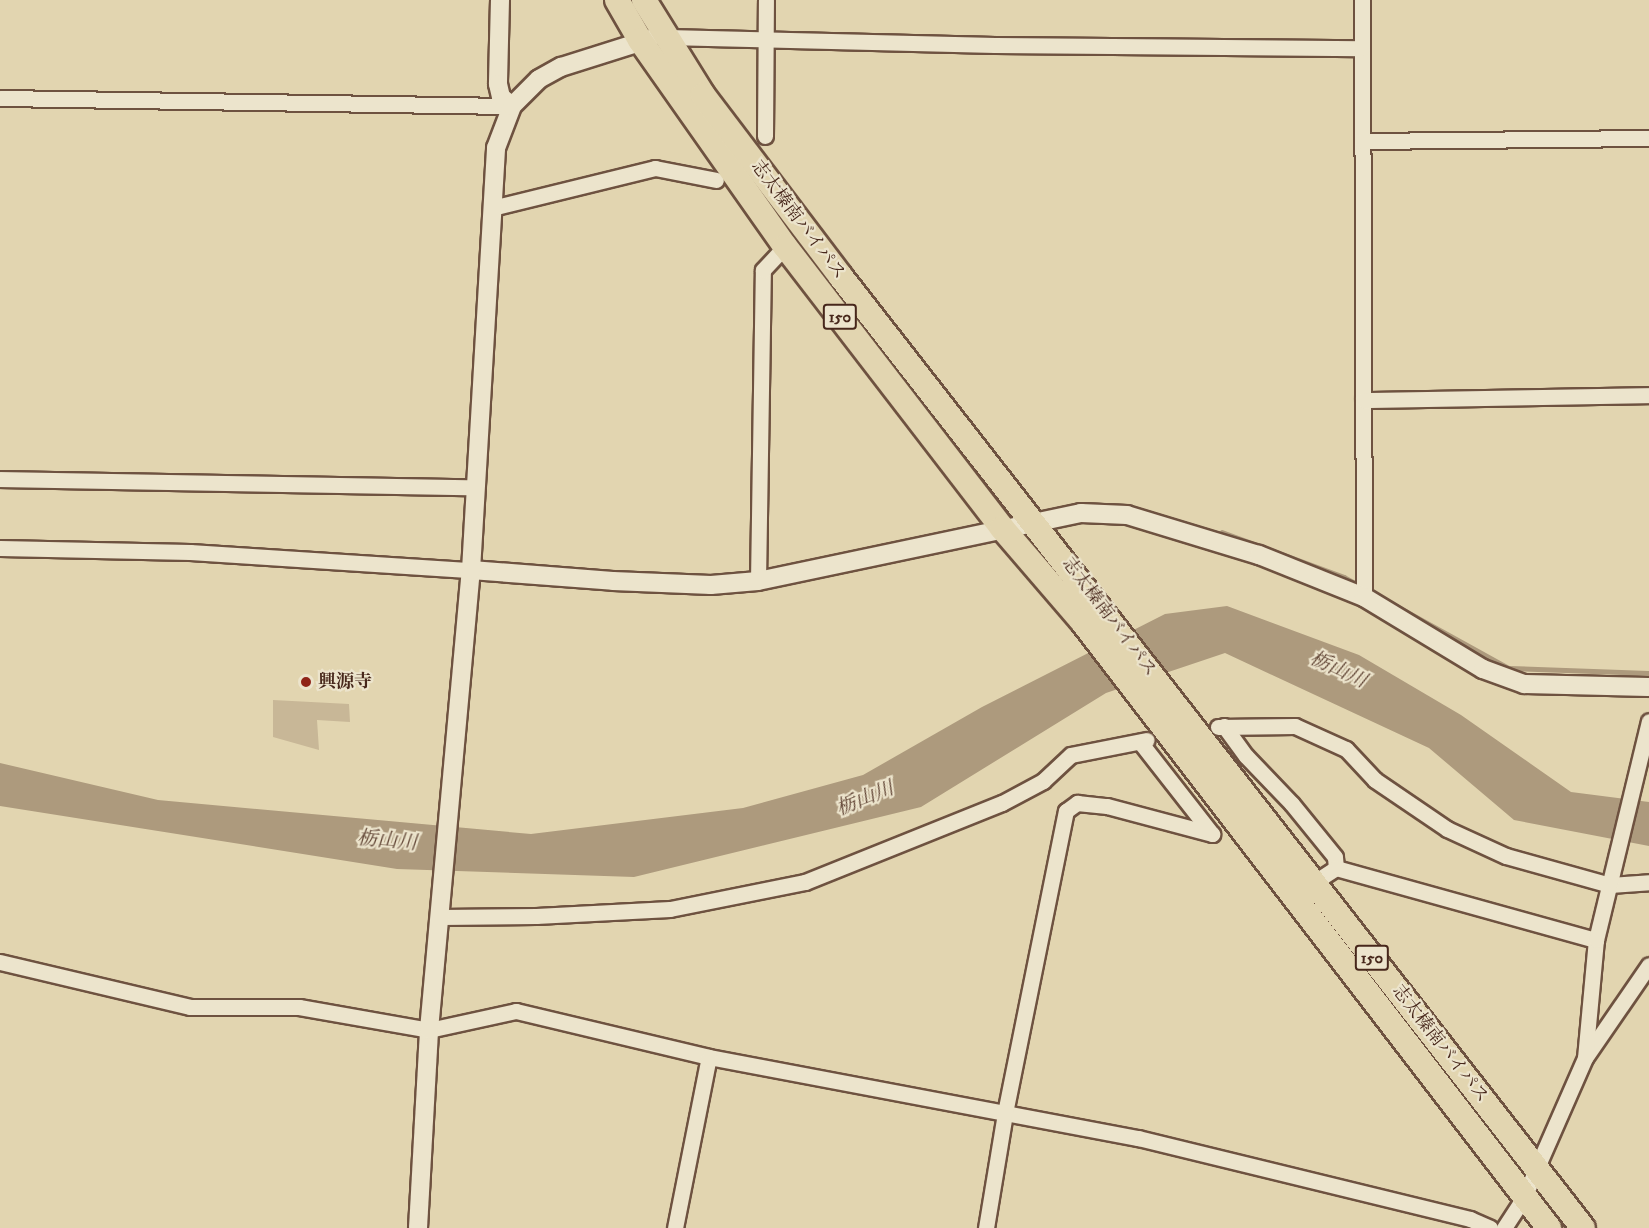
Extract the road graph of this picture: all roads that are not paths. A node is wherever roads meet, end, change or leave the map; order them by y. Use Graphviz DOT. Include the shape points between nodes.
graph roads {
  1 [pos="500,0"];
  2 [pos="617,0"];
  3 [pos="644,0"];
  4 [pos="766,0"];
  5 [pos="1362,0"];
  6 [pos="667,38"];
  7 [pos="765,38"];
  8 [pos="640,40"];
  9 [pos="1362,48"];
  10 [pos="0,98"];
  11 [pos="512,106"];
  12 [pos="765,136"];
  13 [pos="1649,138"];
  14 [pos="1362,141"];
  15 [pos="716,180"];
  16 [pos="492,208"];
  17 [pos="785,246"];
  18 [pos="1649,395"];
  19 [pos="1363,400"];
  20 [pos="0,479"];
  21 [pos="474,487"];
  22 [pos="1036,522"];
  23 [pos="1002,528"];
  24 [pos="0,548"];
  25 [pos="471,570"];
  26 [pos="758,581"];
  27 [pos="1364,589"];
  28 [pos="1092,615"];
  29 [pos="1649,687"];
  30 [pos="1649,721"];
  31 [pos="1336,868"];
  32 [pos="1611,881"];
  33 [pos="1649,882"];
  34 [pos="1313,883"];
  35 [pos="441,911"];
  36 [pos="1596,940"];
  37 [pos="0,962"];
  38 [pos="1649,965"];
  39 [pos="429,1030"];
  40 [pos="709,1057"];
  41 [pos="1585,1058"];
  42 [pos="1005,1113"];
  43 [pos="1537,1168"];
  44 [pos="1524,1197"];
  45 [pos="418,1228"];
  46 [pos="675,1228"];
  47 [pos="986,1228"];
  48 [pos="1490,1228"];
  49 [pos="1504,1228"];
  50 [pos="1549,1228"];
  51 [pos="1583,1228"];
  1 -- 11 [label="street" via="498,84 501,97"];
  2 -- 8 [label="highway, 志太榛南バイパス / 150"];
  3 -- 6 [label="highway, 志太榛南バイパス / 150"];
  4 -- 7 [label="street"];
  5 -- 9 [label="street"];
  6 -- 7 [label="street"];
  6 -- 8 [label="street"];
  6 -- 22 [label="highway, 志太榛南バイパス / 150" via="703,95 841,277"];
  7 -- 9 [label="street" via="995,45"];
  7 -- 12 [label="street"];
  8 -- 11 [label="street" via="561,66 539,79"];
  8 -- 17 [label="highway, 志太榛南バイパス / 150"];
  9 -- 14 [label="street"];
  10 -- 11 [label="street"];
  11 -- 16 [label="street" via="496,148"];
  13 -- 14 [label="street"];
  14 -- 19 [label="street"];
  15 -- 16 [label="street" via="655,168"];
  16 -- 21 [label="street"];
  17 -- 23 [label="highway, 志太榛南バイパス / 150"];
  17 -- 26 [label="street" via="763,270"];
  18 -- 19 [label="street"];
  19 -- 27 [label="street"];
  20 -- 21 [label="street"];
  21 -- 25 [label="street"];
  22 -- 23 [label="street"];
  22 -- 27 [label="street" via="1081,513 1128,515"];
  22 -- 28 [label="highway, 志太榛南バイパス / 150"];
  23 -- 26 [label="street"];
  23 -- 28 [label="highway, 志太榛南バイパス / 150"];
  24 -- 25 [label="street" via="190,552"];
  25 -- 26 [label="street" via="711,585"];
  25 -- 35 [label="street"];
  27 -- 29 [label="street" via="1483,669 1524,684"];
  28 -- 34 [label="highway, 志太榛南バイパス / 150" via="1162,687"];
  28 -- 44 [label="highway, 志太榛南バイパス / 150" via="1142,700"];
  30 -- 32 [label="street"];
  31 -- 32 [label="street" via="1335,857 1292,804 1221,727 1295,726 1329,739 1346,749 1375,780 1447,829 1506,856"];
  31 -- 34 [label="street"];
  31 -- 36 [label="street"];
  32 -- 33 [label="street"];
  32 -- 36 [label="street"];
  34 -- 43 [label="highway, 志太榛南バイパス / 150"];
  35 -- 39 [label="street"];
  35 -- 42 [label="street" via="536,916 670,909 805,882 1002,803 1042,781 1071,755 1143,741 1212,834 1107,806 1077,803 1066,811"];
  36 -- 41 [label="street"];
  37 -- 39 [label="street" via="190,1007 299,1006"];
  38 -- 41 [label="street"];
  39 -- 40 [label="street" via="516,1011"];
  39 -- 45 [label="street"];
  40 -- 42 [label="street"];
  40 -- 46 [label="street"];
  41 -- 43 [label="street"];
  42 -- 47 [label="street"];
  42 -- 48 [label="street" via="1150,1141 1470,1219"];
  43 -- 44 [label="street"];
  43 -- 51 [label="highway, 志太榛南バイパス / 150"];
  44 -- 49 [label="street"];
  44 -- 50 [label="highway, 志太榛南バイパス / 150"];
}
